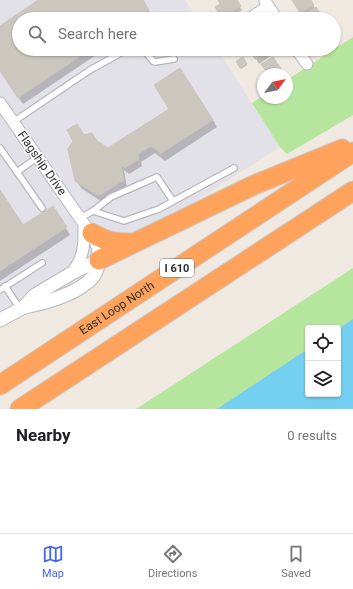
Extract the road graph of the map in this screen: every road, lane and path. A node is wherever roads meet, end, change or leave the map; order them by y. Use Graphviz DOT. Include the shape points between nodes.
graph roads {
  1 [pos="266,3"];
  2 [pos="256,12"];
  3 [pos="272,12"];
  4 [pos="115,56"];
  5 [pos="149,56"];
  6 [pos="301,56"];
  7 [pos="174,59"];
  8 [pos="307,64"];
  9 [pos="0,103"];
  10 [pos="13,122"];
  11 [pos="353,145"];
  12 [pos="0,148"];
  13 [pos="353,152"];
  14 [pos="38,157"];
  15 [pos="234,168"];
  16 [pos="17,172"];
  17 [pos="353,191"];
  18 [pos="174,201"];
  19 [pos="42,208"];
  20 [pos="93,211"];
  21 [pos="85,225"];
  22 [pos="134,243"];
  23 [pos="99,260"];
  24 [pos="42,263"];
  25 [pos="72,273"];
  26 [pos="2,288"];
  27 [pos="22,308"];
  28 [pos="0,320"];
  29 [pos="0,385"];
  30 [pos="20,409"];
  1 -- 2 [label="street"];
  1 -- 3 [label="street"];
  4 -- 10 [label="lane"];
  5 -- 7 [label="lane" via="155,62"];
  6 -- 8 [label="street"];
  9 -- 10 [label="street, Flagship Drive"];
  10 -- 14 [label="street, Flagship Drive"];
  11 -- 22 [label="highway" via="254,185"];
  12 -- 16 [label="lane"];
  13 -- 29 [label="highway, East Loop North / I 610"];
  14 -- 16 [label="lane"];
  14 -- 21 [label="street, Flagship Drive"];
  15 -- 18 [label="lane"];
  16 -- 19 [label="lane"];
  17 -- 30 [label="highway, I 610"];
  18 -- 20 [label="lane" via="124,221"];
  18 -- 20 [label="lane" via="157,177 111,197"];
  20 -- 21 [label="lane"];
  21 -- 22 [label="highway" via="110,242"];
  21 -- 23 [label="street, Flagship Drive" via="96,241"];
  21 -- 25 [label="street" via="84,250"];
  22 -- 23 [label="highway"];
  23 -- 25 [label="street"];
  23 -- 27 [label="street" via="98,269 86,284 41,304"];
  24 -- 26 [label="lane"];
  25 -- 27 [label="street" via="35,295"];
  26 -- 27 [label="lane"];
  27 -- 28 [label="street"];
}
